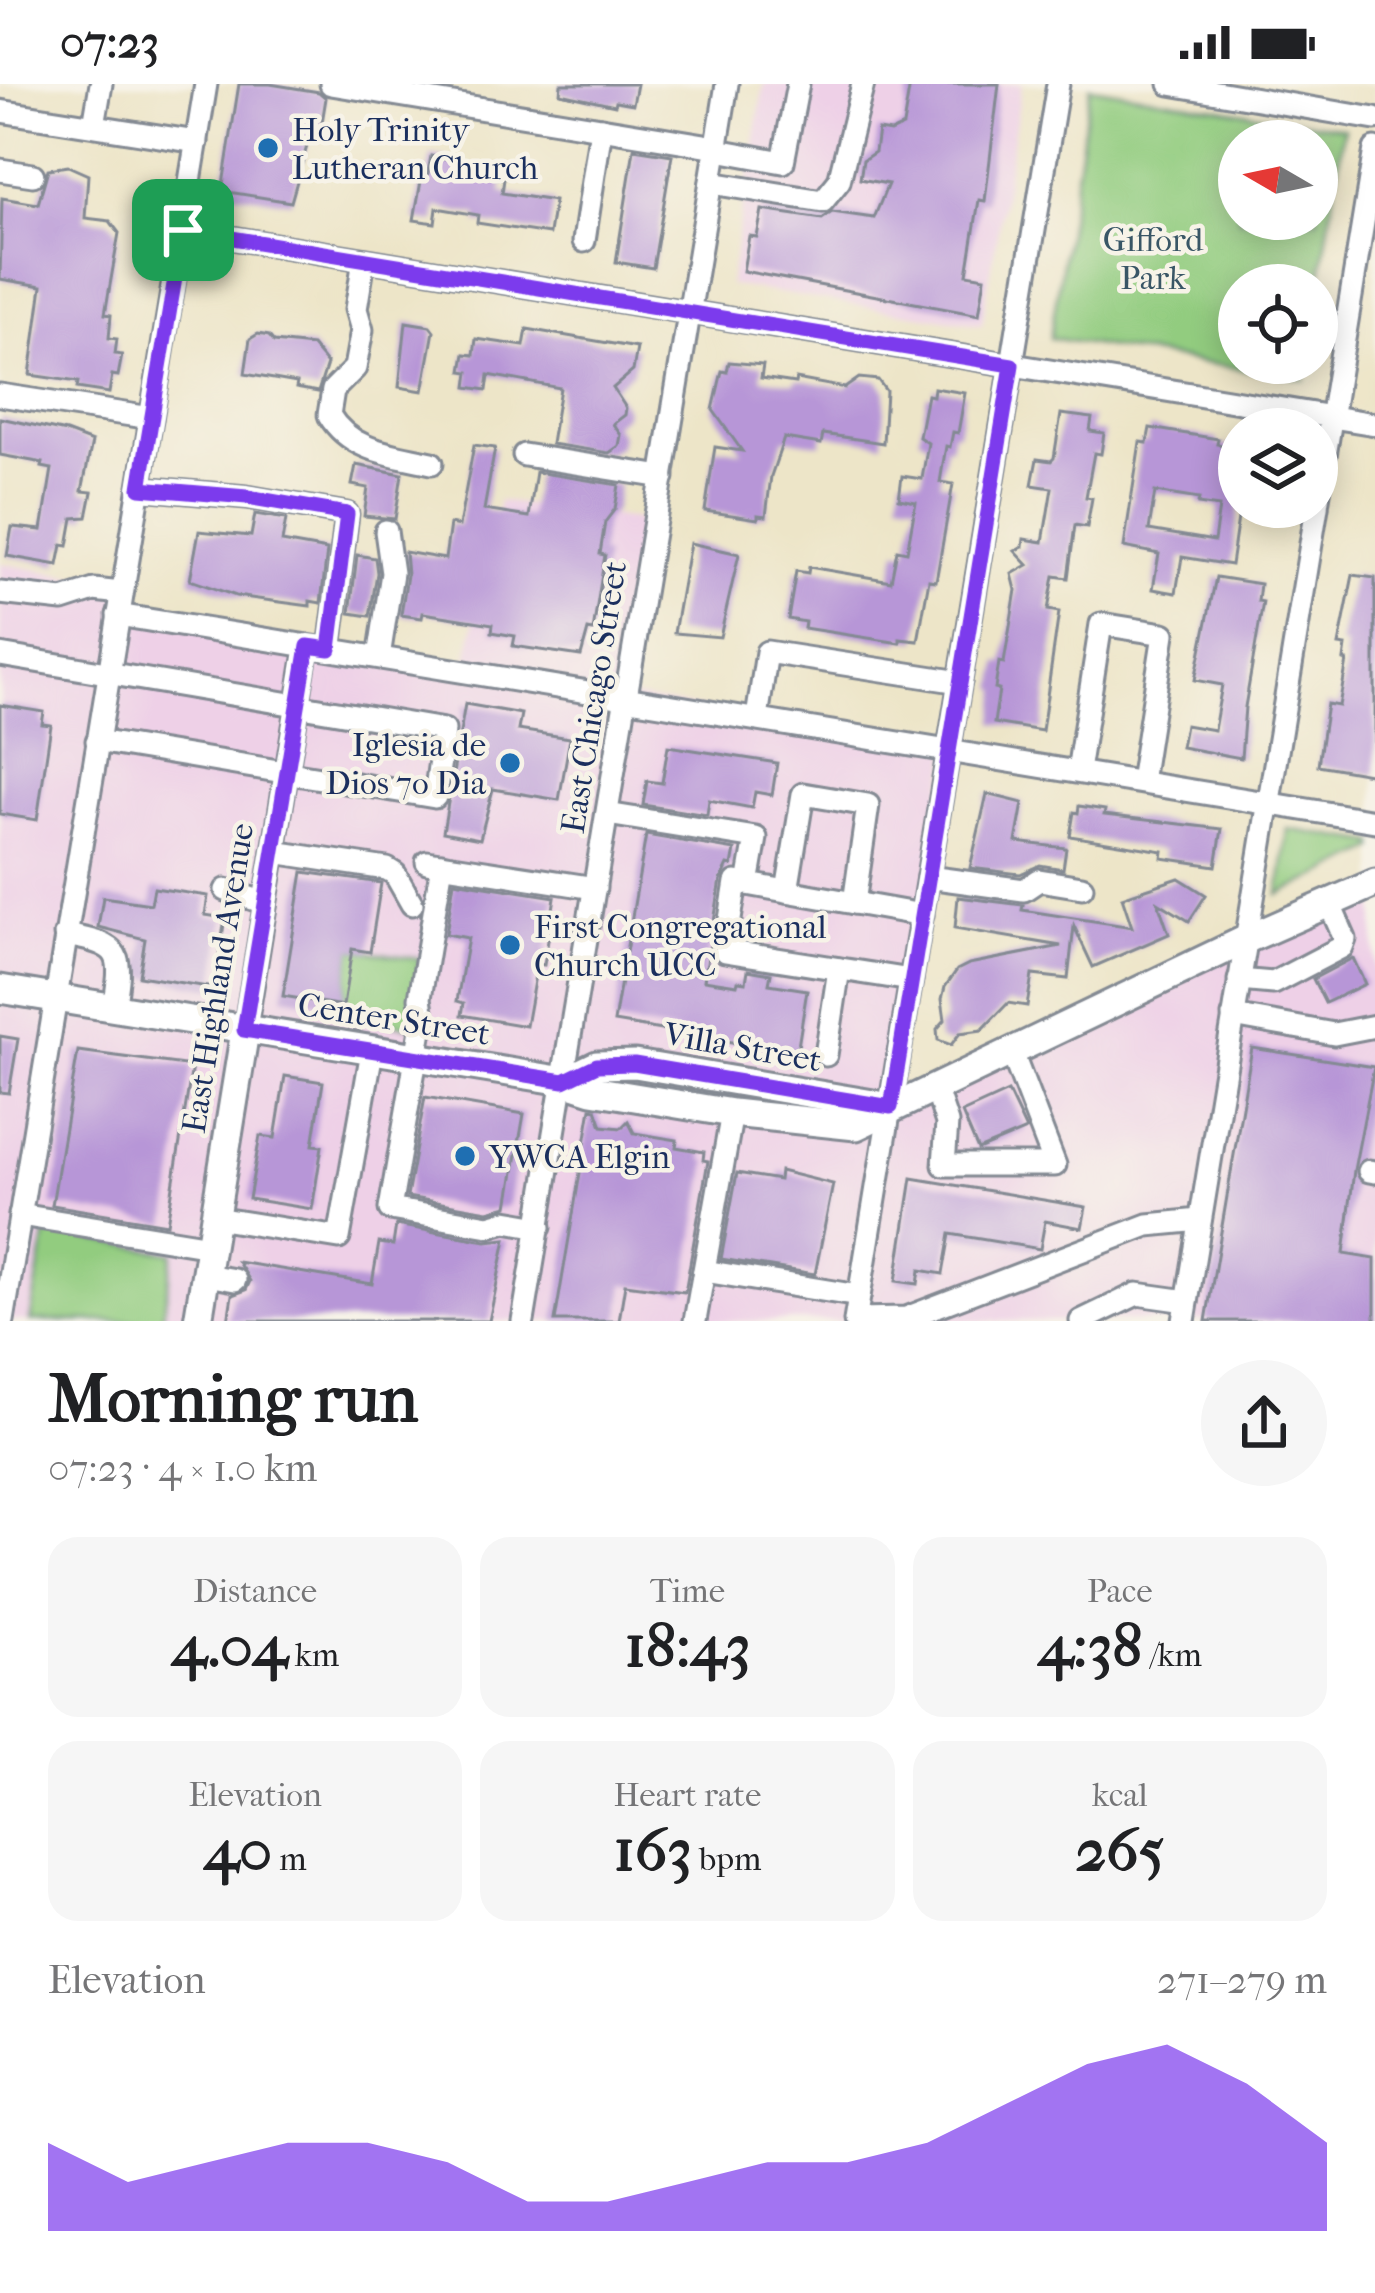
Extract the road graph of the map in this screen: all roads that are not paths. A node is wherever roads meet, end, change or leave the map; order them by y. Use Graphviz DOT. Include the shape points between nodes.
graph roads {
  1 [pos="101,84"];
  2 [pos="206,84"];
  3 [pos="331,84"];
  4 [pos="728,84"];
  5 [pos="798,84"];
  6 [pos="863,84"];
  7 [pos="1058,84"];
  8 [pos="1170,84"];
  9 [pos="0,111"];
  10 [pos="1375,119"];
  11 [pos="94,125"];
  12 [pos="602,128"];
  13 [pos="197,142"];
  14 [pos="717,149"];
  15 [pos="1375,149"];
  16 [pos="0,170"];
  17 [pos="33,176"];
  18 [pos="711,183"];
  19 [pos="183,230"];
  20 [pos="584,242"];
  21 [pos="364,260"];
  22 [pos="690,314"];
  23 [pos="1012,365"];
  24 [pos="0,395"];
  25 [pos="1276,408"];
  26 [pos="1332,408"];
  27 [pos="151,418"];
  28 [pos="1338,418"];
  29 [pos="1375,424"];
  30 [pos="524,455"];
  31 [pos="432,463"];
  32 [pos="663,477"];
  33 [pos="140,488"];
  34 [pos="1314,528"];
  35 [pos="386,531"];
  36 [pos="0,592"];
  37 [pos="120,604"];
  38 [pos="319,647"];
  39 [pos="0,655"];
  40 [pos="379,657"];
  41 [pos="108,674"];
  42 [pos="960,682"];
  43 [pos="627,696"];
  44 [pos="298,707"];
  45 [pos="757,718"];
  46 [pos="97,741"];
  47 [pos="949,750"];
  48 [pos="1078,771"];
  49 [pos="287,772"];
  50 [pos="1141,782"];
  51 [pos="1270,804"];
  52 [pos="607,814"];
  53 [pos="1375,821"];
  54 [pos="274,852"];
  55 [pos="928,877"];
  56 [pos="1375,883"];
  57 [pos="748,884"];
  58 [pos="1082,886"];
  59 [pos="595,889"];
  60 [pos="226,890"];
  61 [pos="788,891"];
  62 [pos="265,903"];
  63 [pos="854,903"];
  64 [pos="412,904"];
  65 [pos="1330,904"];
  66 [pos="922,915"];
  67 [pos="65,935"];
  68 [pos="1245,940"];
  69 [pos="839,969"];
  70 [pos="911,980"];
  71 [pos="1239,980"];
  72 [pos="0,988"];
  73 [pos="56,998"];
  74 [pos="114,1009"];
  75 [pos="1233,1016"];
  76 [pos="1375,1026"];
  77 [pos="244,1030"];
  78 [pos="1011,1050"];
  79 [pos="372,1051"];
  80 [pos="826,1055"];
  81 [pos="416,1058"];
  82 [pos="564,1081"];
  83 [pos="935,1087"];
  84 [pos="891,1107"];
  85 [pos="732,1113"];
  86 [pos="20,1215"];
  87 [pos="1200,1220"];
  88 [pos="540,1226"];
  89 [pos="213,1232"];
  90 [pos="704,1271"];
  91 [pos="206,1275"];
  92 [pos="235,1280"];
  93 [pos="1193,1300"];
  94 [pos="857,1312"];
  95 [pos="3,1321"];
  96 [pos="198,1321"];
  97 [pos="523,1321"];
  98 [pos="695,1321"];
  99 [pos="1081,1321"];
  1 -- 11 [label="street"];
  2 -- 13 [label="street"];
  3 -- 12 [label="street"];
  4 -- 14 [label="street, East Chicago Street"];
  5 -- 14 [label="street" via="783,162"];
  6 -- 18 [label="street" via="839,181 823,201"];
  7 -- 23 [label="street"];
  8 -- 10 [label="street"];
  9 -- 11 [label="street"];
  11 -- 13 [label="street"];
  12 -- 14 [label="street"];
  12 -- 20 [label="street"];
  13 -- 19 [label="street"];
  14 -- 18 [label="street, East Chicago Street"];
  15 -- 26 [label="street"];
  16 -- 17 [label="street"];
  18 -- 22 [label="street, East Chicago Street"];
  19 -- 21 [label="street"];
  19 -- 27 [label="street"];
  21 -- 22 [label="street"];
  21 -- 31 [label="street" via="355,368 333,390 329,415 363,447"];
  22 -- 23 [label="street"];
  22 -- 32 [label="street, East Chicago Street"];
  23 -- 25 [label="street"];
  23 -- 42 [label="street"];
  24 -- 27 [label="street"];
  27 -- 33 [label="street"];
  28 -- 29 [label="street"];
  30 -- 32 [label="street"];
  32 -- 43 [label="street, East Chicago Street"];
  33 -- 37 [label="street"];
  33 -- 38 [label="street, East Highland Avenue" via="347,514"];
  34 -- 51 [label="street"];
  35 -- 40 [label="street" via="392,573"];
  36 -- 37 [label="street" via="62,600 94,590"];
  37 -- 38 [label="street"];
  37 -- 41 [label="street"];
  38 -- 40 [label="street"];
  38 -- 44 [label="street, East Highland Avenue"];
  39 -- 41 [label="street"];
  40 -- 43 [label="street"];
  41 -- 44 [label="street"];
  41 -- 46 [label="street"];
  42 -- 45 [label="street" via="767,652"];
  42 -- 47 [label="street"];
  43 -- 45 [label="street"];
  43 -- 52 [label="street, East Chicago Street"];
  44 -- 49 [label="street, East Highland Avenue"];
  44 -- 49 [label="street" via="445,730 435,796"];
  45 -- 47 [label="street"];
  46 -- 49 [label="street"];
  46 -- 67 [label="street"];
  47 -- 48 [label="street"];
  47 -- 55 [label="street"];
  48 -- 50 [label="street"];
  48 -- 50 [label="street" via="1101,624 1164,634"];
  49 -- 54 [label="street, East Highland Avenue"];
  50 -- 51 [label="street"];
  51 -- 53 [label="street"];
  51 -- 68 [label="street"];
  52 -- 57 [label="street" via="755,838"];
  52 -- 59 [label="street, East Chicago Street"];
  54 -- 62 [label="street, East Highland Avenue"];
  54 -- 64 [label="street" via="390,871"];
  55 -- 58 [label="street" via="1024,890 1040,880"];
  55 -- 66 [label="street"];
  56 -- 65 [label="main road, Villa Street"];
  57 -- 61 [label="street"];
  57 -- 69 [label="street" via="736,882 725,951"];
  59 -- 81 [label="street" via="434,863"];
  59 -- 82 [label="street, East Chicago Street"];
  60 -- 62 [label="street"];
  61 -- 63 [label="street"];
  61 -- 63 [label="street" via="803,794 868,806"];
  62 -- 77 [label="street, East Highland Avenue"];
  63 -- 66 [label="street"];
  65 -- 68 [label="main road, Villa Street"];
  65 -- 71 [label="street" via="1342,947 1273,982"];
  66 -- 70 [label="street"];
  67 -- 73 [label="street"];
  67 -- 74 [label="street" via="116,953"];
  68 -- 71 [label="street"];
  68 -- 78 [label="main road, Villa Street"];
  69 -- 70 [label="street"];
  69 -- 80 [label="street"];
  70 -- 84 [label="street"];
  71 -- 75 [label="street"];
  72 -- 73 [label="main road, Center Street"];
  73 -- 74 [label="main road, Center Street"];
  73 -- 86 [label="street"];
  74 -- 77 [label="main road, Center Street"];
  75 -- 76 [label="street" via="1334,1034"];
  75 -- 87 [label="street"];
  77 -- 79 [label="main road, Center Street"];
  77 -- 89 [label="main road, East Highland Avenue"];
  78 -- 83 [label="main road, Villa Street"];
  78 -- 83 [label="street" via="1055,1166 944,1165 946,1123"];
  79 -- 81 [label="main road, Center Street"];
  79 -- 89 [label="street" via="339,1238"];
  81 -- 82 [label="main road, Center Street"];
  81 -- 88 [label="street" via="390,1209"];
  82 -- 84 [label="main road, Villa Street" via="597,1065 634,1064"];
  82 -- 85 [label="main road, Villa Street"];
  82 -- 88 [label="street, East Chicago Street"];
  83 -- 84 [label="main road, Villa Street"];
  84 -- 85 [label="main road, Villa Street" via="856,1126"];
  84 -- 94 [label="street"];
  85 -- 90 [label="street"];
  86 -- 89 [label="street"];
  86 -- 95 [label="street"];
  87 -- 93 [label="street"];
  87 -- 94 [label="street" via="1148,1225 906,1318"];
  88 -- 97 [label="street, East Chicago Street"];
  89 -- 91 [label="main road, East Highland Avenue"];
  90 -- 94 [label="street"];
  90 -- 98 [label="street"];
  91 -- 92 [label="street"];
  91 -- 96 [label="main road, East Highland Avenue"];
  93 -- 99 [label="street" via="1137,1294"];
}
